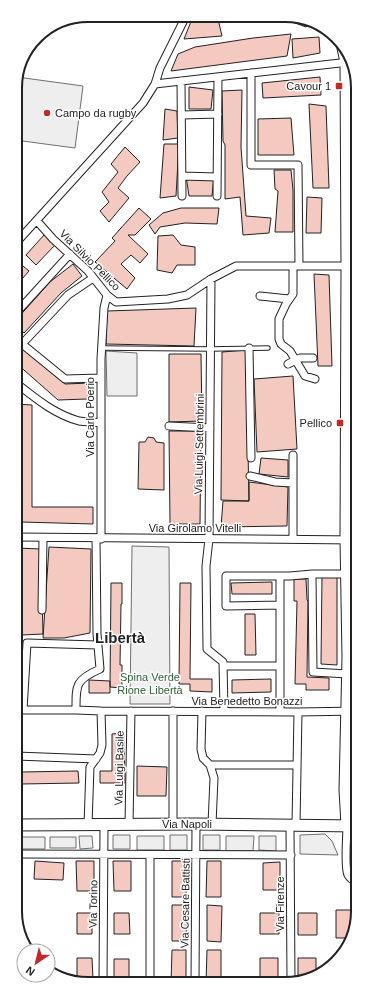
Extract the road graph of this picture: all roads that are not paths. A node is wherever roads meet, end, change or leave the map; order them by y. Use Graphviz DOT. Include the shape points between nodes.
graph roads {
  1 [pos="183,22"];
  2 [pos="346,62"];
  3 [pos="348,67"];
  4 [pos="251,73"];
  5 [pos="218,76"];
  6 [pos="182,81"];
  7 [pos="155,84"];
  8 [pos="218,114"];
  9 [pos="182,115"];
  10 [pos="182,176"];
  11 [pos="217,177"];
  12 [pos="182,196"];
  13 [pos="217,196"];
  14 [pos="37,221"];
  15 [pos="22,237"];
  16 [pos="70,254"];
  17 [pos="296,266"];
  18 [pos="347,266"];
  19 [pos="93,278"];
  20 [pos="211,279"];
  21 [pos="107,295"];
  22 [pos="260,296"];
  23 [pos="289,299"];
  24 [pos="22,306"];
  25 [pos="351,342"];
  26 [pos="22,344"];
  27 [pos="102,348"];
  28 [pos="249,348"];
  29 [pos="268,348"];
  30 [pos="210,349"];
  31 [pos="313,358"];
  32 [pos="296,361"];
  33 [pos="288,364"];
  34 [pos="101,378"];
  35 [pos="315,379"];
  36 [pos="22,390"];
  37 [pos="101,423"];
  38 [pos="169,426"];
  39 [pos="210,428"];
  40 [pos="293,455"];
  41 [pos="251,458"];
  42 [pos="351,471"];
  43 [pos="250,476"];
  44 [pos="293,482"];
  45 [pos="22,537"];
  46 [pos="43,538"];
  47 [pos="99,538"];
  48 [pos="209,539"];
  49 [pos="293,539"];
  50 [pos="346,540"];
  51 [pos="351,540"];
  52 [pos="312,574"];
  53 [pos="346,574"];
  54 [pos="280,576"];
  55 [pos="280,605"];
  56 [pos="42,610"];
  57 [pos="98,645"];
  58 [pos="224,666"];
  59 [pos="280,666"];
  60 [pos="348,674"];
  61 [pos="22,691"];
  62 [pos="351,702"];
  63 [pos="22,710"];
  64 [pos="76,710"];
  65 [pos="101,711"];
  66 [pos="130,711"];
  67 [pos="173,711"];
  68 [pos="202,711"];
  69 [pos="224,711"];
  70 [pos="351,711"];
  71 [pos="280,712"];
  72 [pos="298,712"];
  73 [pos="351,722"];
  74 [pos="22,756"];
  75 [pos="96,759"];
  76 [pos="210,765"];
  77 [pos="297,765"];
  78 [pos="351,821"];
  79 [pos="129,824"];
  80 [pos="173,824"];
  81 [pos="196,824"];
  82 [pos="212,824"];
  83 [pos="22,825"];
  84 [pos="88,825"];
  85 [pos="104,825"];
  86 [pos="293,825"];
  87 [pos="351,826"];
  88 [pos="351,833"];
  89 [pos="22,854"];
  90 [pos="104,855"];
  91 [pos="150,855"];
  92 [pos="196,855"];
  93 [pos="291,856"];
  94 [pos="351,880"];
  95 [pos="103,977"];
  96 [pos="150,977"];
  97 [pos="195,977"];
  98 [pos="291,977"];
  1 -- 7 [label="street" via="160,68"];
  2 -- 4 [label="street"];
  3 -- 18 [label="main road"];
  4 -- 5 [label="street"];
  4 -- 17 [label="street" via="251,165 298,165"];
  5 -- 6 [label="street"];
  5 -- 8 [label="street"];
  6 -- 7 [label="street"];
  6 -- 9 [label="street"];
  7 -- 14 [label="street" via="143,103"];
  8 -- 9 [label="street"];
  8 -- 11 [label="street"];
  9 -- 10 [label="street"];
  10 -- 11 [label="street"];
  10 -- 12 [label="street"];
  11 -- 13 [label="street"];
  14 -- 15 [label="street"];
  14 -- 16 [label="street, Via Silvio Pellico"];
  16 -- 19 [label="street, Via Silvio Pellico"];
  16 -- 24 [label="street"];
  17 -- 18 [label="street, Via Silvio Pellico"];
  17 -- 20 [label="street, Via Silvio Pellico" via="236,266"];
  17 -- 23 [label="street" via="293,294"];
  18 -- 25 [label="main road"];
  19 -- 21 [label="street, Via Silvio Pellico"];
  19 -- 26 [label="street" via="68,295"];
  20 -- 21 [label="street, Via Silvio Pellico" via="187,295 168,299 116,302"];
  20 -- 30 [label="street, Via Luigi Settembrini"];
  21 -- 27 [label="street, Via Carlo Poerio"];
  22 -- 23 [label="street"];
  23 -- 32 [label="street" via="279,319 279,338"];
  26 -- 34 [label="street" via="65,379"];
  27 -- 30 [label="lane"];
  27 -- 34 [label="street, Via Carlo Poerio"];
  28 -- 29 [label="lane"];
  28 -- 30 [label="lane"];
  28 -- 41 [label="street"];
  30 -- 39 [label="street, Via Luigi Settembrini"];
  31 -- 32 [label="street" via="300,358"];
  32 -- 33 [label="street"];
  32 -- 35 [label="street" via="305,376"];
  34 -- 37 [label="street, Via Carlo Poerio"];
  36 -- 37 [label="street" via="64,416"];
  37 -- 47 [label="street, Via Carlo Poerio"];
  38 -- 39 [label="street"];
  39 -- 48 [label="street, Via Luigi Settembrini"];
  40 -- 44 [label="street"];
  42 -- 50 [label="main road"];
  43 -- 44 [label="street" via="275,482"];
  44 -- 49 [label="street"];
  45 -- 46 [label="street, Via Girolamo Vitelli"];
  46 -- 47 [label="street, Via Girolamo Vitelli"];
  46 -- 56 [label="street"];
  47 -- 48 [label="street, Via Girolamo Vitelli"];
  47 -- 57 [label="street"];
  48 -- 49 [label="street, Via Girolamo Vitelli"];
  48 -- 58 [label="street, Via Luigi Settembrini" via="206,566 207,649 224,662"];
  49 -- 50 [label="street, Via Girolamo Vitelli"];
  50 -- 51 [label="street, Via Girolamo Vitelli"];
  50 -- 53 [label="main road"];
  52 -- 53 [label="street"];
  52 -- 54 [label="street"];
  52 -- 60 [label="street" via="313,672"];
  53 -- 60 [label="main road"];
  54 -- 55 [label="street"];
  54 -- 55 [label="street" via="226,576 226,606"];
  55 -- 59 [label="street"];
  57 -- 61 [label="street, Via Benedetto Bonazzi" via="27,643"];
  57 -- 64 [label="street" via="100,668 86,675 76,687"];
  58 -- 59 [label="street"];
  58 -- 69 [label="street"];
  59 -- 71 [label="street"];
  60 -- 62 [label="main road"];
  63 -- 64 [label="street, Via Benedetto Bonazzi"];
  64 -- 65 [label="street, Via Benedetto Bonazzi"];
  65 -- 66 [label="street, Via Benedetto Bonazzi"];
  65 -- 75 [label="street" via="102,745"];
  66 -- 67 [label="street, Via Benedetto Bonazzi"];
  66 -- 79 [label="street, Via Luigi Basile"];
  67 -- 68 [label="street, Via Benedetto Bonazzi"];
  67 -- 80 [label="street"];
  68 -- 69 [label="street, Via Benedetto Bonazzi"];
  68 -- 76 [label="street" via="201,749 203,758"];
  69 -- 71 [label="street, Via Benedetto Bonazzi"];
  70 -- 72 [label="street, Via Benedetto Bonazzi"];
  71 -- 72 [label="street, Via Benedetto Bonazzi"];
  72 -- 77 [label="street, Via Firenze"];
  73 -- 78 [label="main road" via="345,790"];
  74 -- 75 [label="street"];
  75 -- 84 [label="street" via="90,767"];
  76 -- 77 [label="street"];
  76 -- 82 [label="street" via="214,778"];
  77 -- 86 [label="street, Via Firenze"];
  79 -- 80 [label="main road, Via Napoli"];
  79 -- 85 [label="main road, Via Napoli"];
  80 -- 81 [label="main road, Via Napoli"];
  81 -- 82 [label="main road, Via Napoli"];
  81 -- 92 [label="street, Via Cesare Battisti"];
  82 -- 86 [label="main road, Via Napoli"];
  83 -- 84 [label="main road, Via Napoli"];
  84 -- 85 [label="main road, Via Napoli"];
  85 -- 90 [label="street, Via Torino"];
  86 -- 87 [label="main road, Via Napoli"];
  86 -- 93 [label="street, Via Firenze"];
  88 -- 94 [label="street" via="346,867"];
  89 -- 90 [label="street"];
  90 -- 91 [label="street"];
  90 -- 95 [label="street, Via Torino"];
  91 -- 92 [label="street"];
  91 -- 96 [label="street"];
  92 -- 93 [label="street"];
  92 -- 97 [label="street, Via Cesare Battisti"];
  93 -- 98 [label="street, Via Firenze"];
}
